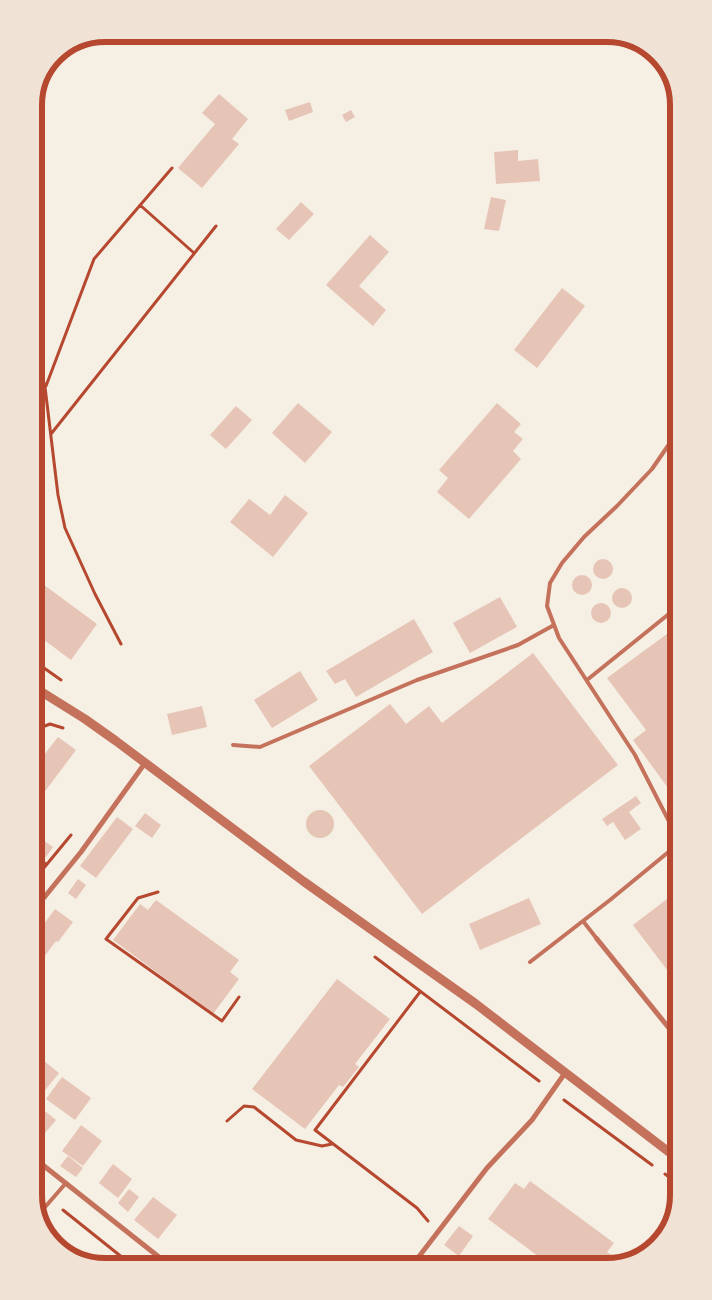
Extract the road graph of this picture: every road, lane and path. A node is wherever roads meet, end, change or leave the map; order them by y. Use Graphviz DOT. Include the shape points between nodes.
graph roads {
  1 [pos="172,168"];
  2 [pos="140,205"];
  3 [pos="216,226"];
  4 [pos="194,254"];
  5 [pos="43,378"];
  6 [pos="45,387"];
  7 [pos="51,435"];
  8 [pos="670,443"];
  9 [pos="670,613"];
  10 [pos="554,625"];
  11 [pos="121,644"];
  12 [pos="587,680"];
  13 [pos="42,696"];
  14 [pos="42,727"];
  15 [pos="66,729"];
  16 [pos="233,745"];
  17 [pos="145,763"];
  18 [pos="670,823"];
  19 [pos="670,850"];
  20 [pos="42,862"];
  21 [pos="46,864"];
  22 [pos="158,892"];
  23 [pos="42,900"];
  24 [pos="583,921"];
  25 [pos="597,939"];
  26 [pos="368,952"];
  27 [pos="530,962"];
  28 [pos="420,992"];
  29 [pos="239,996"];
  30 [pos="670,1028"];
  31 [pos="565,1073"];
  32 [pos="554,1091"];
  33 [pos="227,1121"];
  34 [pos="332,1144"];
  35 [pos="670,1153"];
  36 [pos="42,1164"];
  37 [pos="657,1168"];
  38 [pos="665,1174"];
  39 [pos="670,1178"];
  40 [pos="66,1183"];
  41 [pos="51,1200"];
  42 [pos="44,1208"];
  43 [pos="437,1233"];
  44 [pos="122,1257"];
  45 [pos="159,1257"];
  46 [pos="418,1258"];
  1 -- 2 [label="path"];
  2 -- 4 [label="path"];
  2 -- 6 [label="path" via="94,259"];
  3 -- 4 [label="path"];
  4 -- 7 [label="path"];
  5 -- 6 [label="path"];
  6 -- 7 [label="path"];
  7 -- 11 [label="path" via="65,528 94,594"];
  8 -- 10 [label="lane" via="652,468 562,563 550,582 547,606"];
  9 -- 12 [label="lane"];
  10 -- 12 [label="lane"];
  10 -- 16 [label="lane" via="518,645 416,680 260,747"];
  12 -- 18 [label="lane" via="635,754"];
  13 -- 17 [label="street" via="85,720"];
  14 -- 15 [label="path" via="50,724"];
  17 -- 23 [label="street"];
  17 -- 31 [label="street" via="476,1004"];
  19 -- 24 [label="lane"];
  20 -- 21 [label="path"];
  22 -- 29 [label="path" via="138,898 106,939 222,1021"];
  24 -- 25 [label="lane"];
  24 -- 27 [label="lane"];
  25 -- 30 [label="street"];
  26 -- 28 [label="path"];
  28 -- 32 [label="path"];
  28 -- 34 [label="path" via="315,1130"];
  31 -- 32 [label="street"];
  31 -- 35 [label="street"];
  32 -- 37 [label="path"];
  32 -- 43 [label="street" via="487,1168"];
  33 -- 34 [label="path" via="244,1106 254,1107 296,1140 322,1146"];
  34 -- 43 [label="path" via="417,1208"];
  36 -- 40 [label="street"];
  38 -- 39 [label="path"];
  40 -- 41 [label="lane"];
  40 -- 45 [label="street"];
  41 -- 42 [label="lane"];
  41 -- 44 [label="path"];
  43 -- 46 [label="street"];
}
